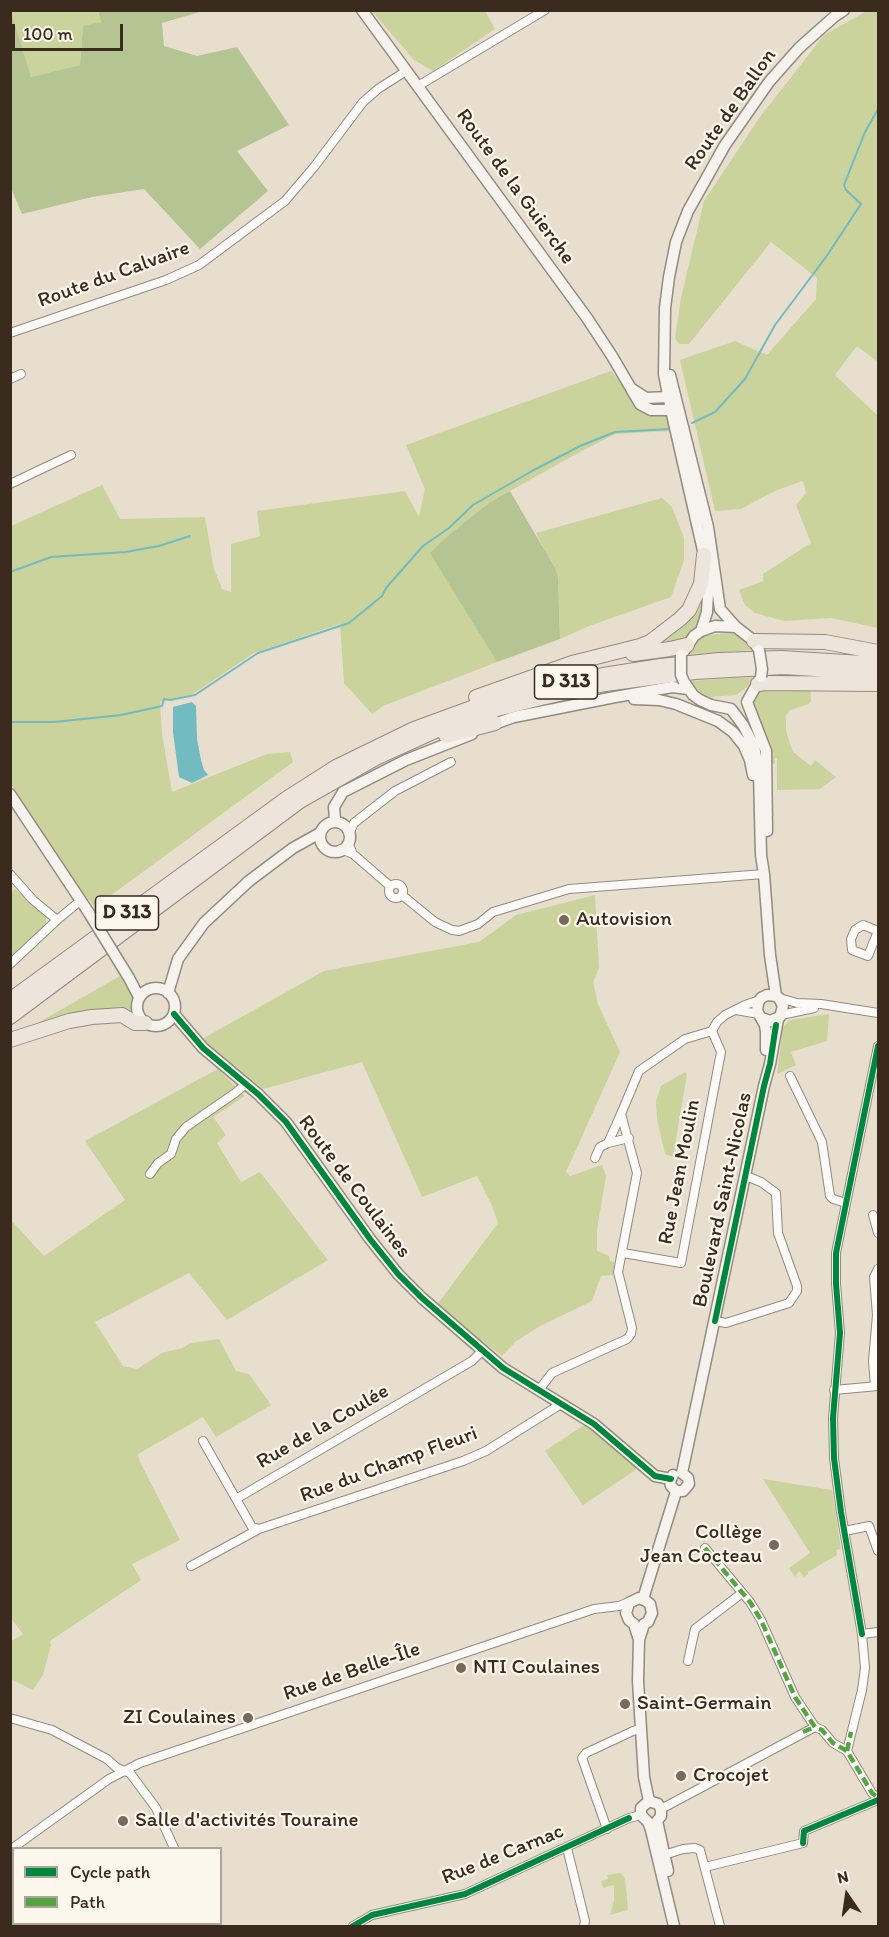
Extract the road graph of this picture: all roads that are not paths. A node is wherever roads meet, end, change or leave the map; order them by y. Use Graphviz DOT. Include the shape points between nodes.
graph roads {
  1 [pos="362,10"];
  2 [pos="544,10"];
  3 [pos="844,10"];
  4 [pos="406,71"];
  5 [pos="417,86"];
  6 [pos="10,333"];
  7 [pos="21,374"];
  8 [pos="10,379"];
  9 [pos="672,403"];
  10 [pos="71,454"];
  11 [pos="10,484"];
  12 [pos="704,555"];
  13 [pos="736,627"];
  14 [pos="701,631"];
  15 [pos="756,646"];
  16 [pos="684,650"];
  17 [pos="879,652"];
  18 [pos="586,660"];
  19 [pos="879,664"];
  20 [pos="879,673"];
  21 [pos="879,684"];
  22 [pos="756,685"];
  23 [pos="686,686"];
  24 [pos="615,697"];
  25 [pos="723,706"];
  26 [pos="495,723"];
  27 [pos="374,753"];
  28 [pos="451,762"];
  29 [pos="10,795"];
  30 [pos="760,829"];
  31 [pos="320,833"];
  32 [pos="345,833"];
  33 [pos="309,841"];
  34 [pos="322,844"];
  35 [pos="10,874"];
  36 [pos="764,874"];
  37 [pos="80,901"];
  38 [pos="57,920"];
  39 [pos="770,955"];
  40 [pos="10,964"];
  41 [pos="172,973"];
  42 [pos="148,992"];
  43 [pos="168,993"];
  44 [pos="777,997"];
  45 [pos="761,998"];
  46 [pos="10,1000"];
  47 [pos="833,1006"];
  48 [pos="736,1010"];
  49 [pos="879,1013"];
  50 [pos="760,1016"];
  51 [pos="10,1017"];
  52 [pos="780,1017"];
  53 [pos="171,1018"];
  54 [pos="145,1023"];
  55 [pos="712,1031"];
  56 [pos="10,1040"];
  57 [pos="879,1046"];
  58 [pos="790,1076"];
  59 [pos="246,1083"];
  60 [pos="764,1086"];
  61 [pos="621,1114"];
  62 [pos="629,1138"];
  63 [pos="608,1143"];
  64 [pos="595,1158"];
  65 [pos="150,1174"];
  66 [pos="746,1176"];
  67 [pos="846,1203"];
  68 [pos="873,1215"];
  69 [pos="879,1233"];
  70 [pos="623,1253"];
  71 [pos="879,1269"];
  72 [pos="715,1321"];
  73 [pos="483,1351"];
  74 [pos="877,1386"];
  75 [pos="539,1390"];
  76 [pos="834,1390"];
  77 [pos="561,1404"];
  78 [pos="203,1441"];
  79 [pos="682,1473"];
  80 [pos="670,1479"];
  81 [pos="676,1491"];
  82 [pos="236,1499"];
  83 [pos="259,1528"];
  84 [pos="845,1531"];
  85 [pos="705,1548"];
  86 [pos="879,1551"];
  87 [pos="191,1566"];
  88 [pos="742,1593"];
  89 [pos="643,1599"];
  90 [pos="631,1601"];
  91 [pos="594,1609"];
  92 [pos="635,1622"];
  93 [pos="879,1632"];
  94 [pos="862,1634"];
  95 [pos="688,1661"];
  96 [pos="10,1718"];
  97 [pos="815,1727"];
  98 [pos="640,1729"];
  99 [pos="847,1751"];
  100 [pos="123,1771"];
  101 [pos="879,1799"];
  102 [pos="649,1801"];
  103 [pos="661,1809"];
  104 [pos="649,1819"];
  105 [pos="607,1828"];
  106 [pos="14,1847"];
  107 [pos="174,1847"];
  108 [pos="567,1848"];
  109 [pos="664,1855"];
  110 [pos="705,1867"];
  111 [pos="353,1926"];
  112 [pos="584,1926"];
  113 [pos="674,1926"];
  114 [pos="680,1926"];
  115 [pos="720,1926"];
  1 -- 4 [label="main road, Route de la Guierche"];
  2 -- 5 [label="street"];
  3 -- 9 [label="main road, Route de Ballon" via="799,48 769,82 725,145 688,211 676,242 665,308"];
  4 -- 5 [label="main road, Route de la Guierche"];
  4 -- 6 [label="street, Route du Calvaire" via="363,102 285,201 200,265"];
  5 -- 9 [label="main road, Route de la Guierche" via="587,318 637,400 651,410"];
  7 -- 8 [label="street"];
  9 -- 12 [label="main road, Route de Ballon"];
  9 -- 13 [label="main road, Route de Ballon" via="708,528 720,609"];
  10 -- 11 [label="street"];
  12 -- 14 [label="main road, Route de Ballon" via="708,592"];
  12 -- 18 [label="highway" via="701,584 681,619 650,642"];
  13 -- 14 [label="main road" via="715,626"];
  13 -- 15 [label="main road"];
  14 -- 16 [label="main road"];
  15 -- 17 [label="highway" via="825,642"];
  15 -- 22 [label="main road, bridge" via="761,658"];
  16 -- 18 [label="highway"];
  16 -- 23 [label="main road, bridge" via="680,663"];
  18 -- 27 [label="highway" via="455,704 375,740"];
  19 -- 27 [label="highway, D 313" via="792,658 729,659 603,675 493,700 414,729"];
  20 -- 27 [label="highway, D 313" via="783,667 721,669 605,684 497,709"];
  21 -- 22 [label="highway"];
  22 -- 25 [label="main road" via="740,702"];
  22 -- 36 [label="main road" via="747,702 763,739 767,762"];
  23 -- 24 [label="main road"];
  23 -- 25 [label="main road" via="700,700"];
  24 -- 26 [label="main road"];
  24 -- 30 [label="main road" via="676,704 709,716 733,732 750,760"];
  25 -- 30 [label="main road" via="736,715 754,746 759,773"];
  26 -- 27 [label="highway"];
  26 -- 32 [label="main road" via="350,788 333,807 335,820"];
  27 -- 46 [label="highway, D 313" via="336,767 286,799"];
  27 -- 51 [label="highway, D 313" via="300,801"];
  28 -- 32 [label="street" via="395,791"];
  29 -- 37 [label="main road"];
  30 -- 36 [label="main road"];
  31 -- 32 [label="main road" via="326,825"];
  31 -- 33 [label="main road"];
  31 -- 34 [label="main road"];
  32 -- 34 [label="main road" via="330,850"];
  32 -- 36 [label="street" via="353,854 390,886 401,886 402,895 435,922 459,931 494,912 569,889"];
  33 -- 34 [label="main road"];
  33 -- 41 [label="main road" via="293,848 249,881 204,922 183,949"];
  35 -- 38 [label="street"];
  36 -- 39 [label="main road"];
  37 -- 38 [label="street"];
  37 -- 42 [label="main road, bridge" via="129,978"];
  38 -- 40 [label="street"];
  39 -- 44 [label="main road"];
  39 -- 45 [label="main road" via="767,984"];
  41 -- 42 [label="main road"];
  41 -- 43 [label="main road"];
  42 -- 43 [label="main road"];
  42 -- 54 [label="main road" via="137,1011"];
  43 -- 53 [label="main road, Route de Coulaines" via="174,1001"];
  44 -- 45 [label="main road"];
  44 -- 47 [label="street" via="796,1004"];
  44 -- 52 [label="main road" via="783,1006"];
  45 -- 48 [label="street"];
  45 -- 50 [label="main road" via="757,1007"];
  47 -- 49 [label="street"];
  47 -- 52 [label="street" via="796,1010"];
  48 -- 50 [label="street"];
  48 -- 55 [label="street" via="717,1022"];
  50 -- 52 [label="main road" via="770,1021"];
  50 -- 60 [label="main road, Boulevard Saint-Nicolas" via="767,1040"];
  52 -- 60 [label="main road, Boulevard Saint-Nicolas"];
  53 -- 54 [label="main road" via="158,1026"];
  53 -- 59 [label="main road, Route de Coulaines"];
  54 -- 56 [label="highway" via="135,1023 122,1015 92,1017"];
  55 -- 61 [label="street" via="685,1039 639,1071"];
  55 -- 70 [label="street, Rue Jean Moulin" via="721,1052 681,1263"];
  57 -- 67 [label="street"];
  58 -- 67 [label="street" via="822,1142 830,1196"];
  59 -- 65 [label="street" via="186,1127 171,1154"];
  59 -- 73 [label="main road, Route de Coulaines" via="286,1122 398,1274"];
  60 -- 66 [label="main road, Boulevard Saint-Nicolas"];
  61 -- 62 [label="street"];
  61 -- 63 [label="street"];
  62 -- 63 [label="street"];
  62 -- 70 [label="street" via="637,1173"];
  63 -- 64 [label="street" via="600,1147"];
  66 -- 72 [label="main road, Boulevard Saint-Nicolas"];
  66 -- 72 [label="street" via="776,1193 778,1233 797,1291 789,1303 726,1323"];
  67 -- 76 [label="street" via="836,1253 840,1333"];
  68 -- 69 [label="street"];
  70 -- 75 [label="street" via="618,1272 631,1334 552,1373"];
  71 -- 74 [label="street" via="874,1277 877,1315 873,1361"];
  72 -- 79 [label="main road, Boulevard Saint-Nicolas"];
  73 -- 75 [label="main road, Route de Coulaines"];
  73 -- 82 [label="street, Rue de la Coulée"];
  74 -- 76 [label="street"];
  75 -- 77 [label="main road, Route de Coulaines"];
  76 -- 84 [label="street" via="834,1458"];
  77 -- 80 [label="main road, Route de Coulaines" via="594,1424 655,1476"];
  77 -- 83 [label="street, Rue du Champ Fleuri" via="464,1461"];
  78 -- 82 [label="street"];
  79 -- 80 [label="main road"];
  79 -- 81 [label="main road, Boulevard Saint-Nicolas" via="689,1484 683,1491"];
  80 -- 81 [label="main road"];
  81 -- 89 [label="main road, Boulevard Saint-Nicolas"];
  82 -- 83 [label="street" via="252,1527"];
  83 -- 87 [label="street, Rue du Champ Fleuri"];
  84 -- 86 [label="street" via="869,1526"];
  84 -- 94 [label="street"];
  85 -- 88 [label="street"];
  88 -- 95 [label="street" via="695,1629"];
  88 -- 97 [label="street" via="761,1620 795,1697"];
  89 -- 90 [label="main road"];
  89 -- 92 [label="main road, Boulevard Saint-Nicolas" via="650,1604 652,1613 648,1622"];
  90 -- 91 [label="street, Rue de Belle-Île"];
  90 -- 92 [label="main road" via="626,1608"];
  91 -- 92 [label="street" via="617,1612"];
  91 -- 100 [label="street, Rue de Belle-Île"];
  92 -- 98 [label="main road, Boulevard Saint-Nicolas" via="639,1640"];
  93 -- 94 [label="street"];
  94 -- 99 [label="street" via="865,1668"];
  96 -- 100 [label="street" via="52,1730"];
  97 -- 99 [label="street"];
  97 -- 103 [label="street"];
  98 -- 102 [label="main road, Boulevard Saint-Nicolas"];
  98 -- 105 [label="street" via="582,1758"];
  99 -- 101 [label="street"];
  100 -- 106 [label="street, Rue de Belle-Île"];
  100 -- 107 [label="street" via="130,1773 156,1808"];
  101 -- 110 [label="street" via="804,1831 803,1843"];
  102 -- 103 [label="main road"];
  102 -- 104 [label="main road" via="641,1808"];
  103 -- 104 [label="main road" via="661,1816"];
  104 -- 105 [label="street, Rue de Carnac" via="629,1818"];
  104 -- 109 [label="main road"];
  104 -- 113 [label="main road"];
  105 -- 108 [label="street, Rue de Carnac"];
  108 -- 111 [label="street, Rue de Carnac" via="465,1894 372,1915"];
  108 -- 112 [label="street"];
  109 -- 110 [label="street" via="695,1848 700,1850"];
  109 -- 114 [label="main road"];
  110 -- 115 [label="street"];
}
